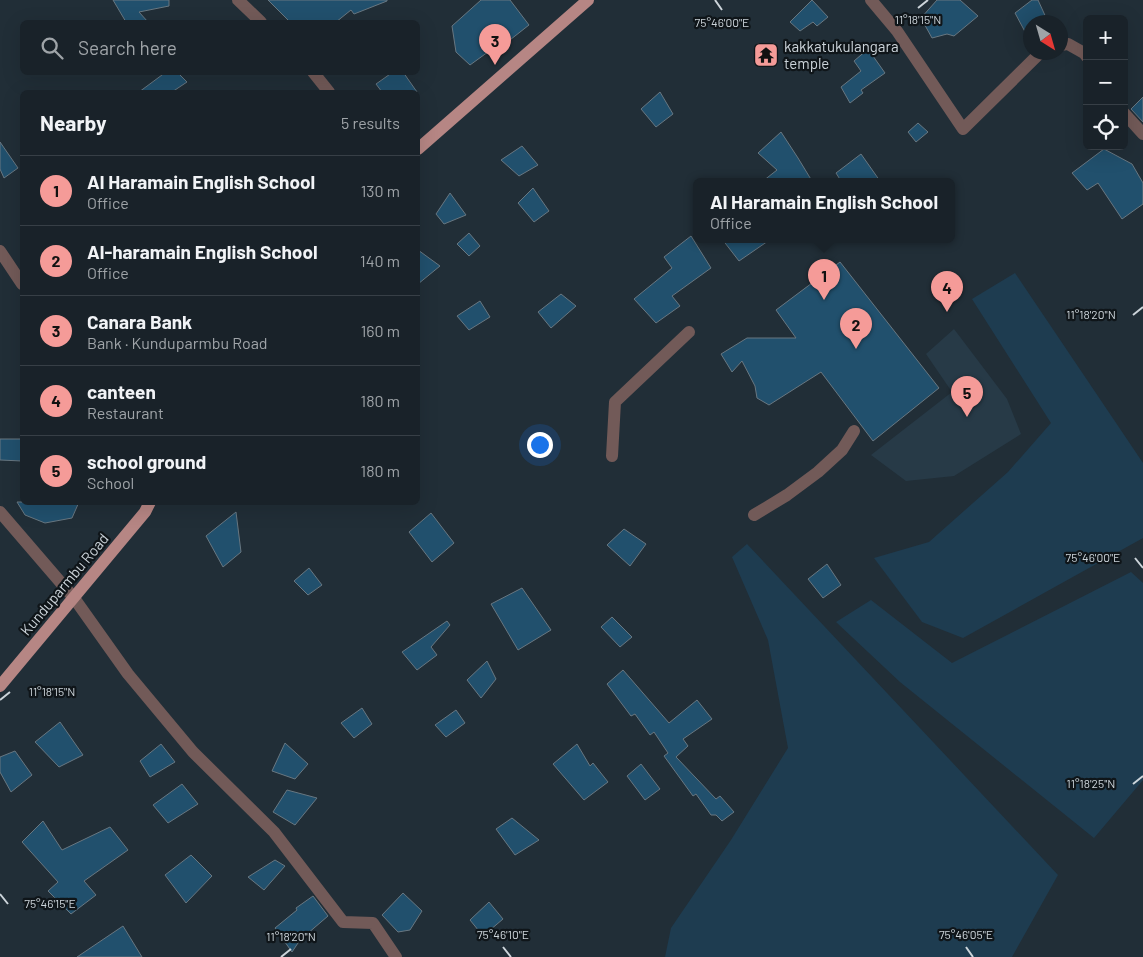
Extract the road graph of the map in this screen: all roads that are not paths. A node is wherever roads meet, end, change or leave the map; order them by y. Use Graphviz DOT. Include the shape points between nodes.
graph roads {
  1 [pos="238,0"];
  2 [pos="588,0"];
  3 [pos="872,0"];
  4 [pos="259,20"];
  5 [pos="1068,44"];
  6 [pos="1083,52"];
  7 [pos="1033,60"];
  8 [pos="315,75"];
  9 [pos="327,90"];
  10 [pos="1128,117"];
  11 [pos="1143,134"];
  12 [pos="420,147"];
  13 [pos="0,251"];
  14 [pos="20,281"];
  15 [pos="689,332"];
  16 [pos="854,431"];
  17 [pos="612,456"];
  18 [pos="148,505"];
  19 [pos="0,512"];
  20 [pos="754,516"];
  21 [pos="74,598"];
  22 [pos="0,686"];
  23 [pos="396,957"];
  1 -- 4 [label="street"];
  2 -- 12 [label="main road"];
  3 -- 7 [label="street" via="897,31 963,129"];
  5 -- 6 [label="street"];
  8 -- 9 [label="street"];
  10 -- 11 [label="street"];
  13 -- 14 [label="street"];
  15 -- 17 [label="street" via="615,402"];
  16 -- 20 [label="street" via="842,450 818,472"];
  18 -- 21 [label="main road, Kunduparmbu Road"];
  19 -- 21 [label="street"];
  21 -- 22 [label="main road, Kunduparmbu Road"];
  21 -- 23 [label="street" via="134,681 193,752 274,832 343,922 373,923"];
}
